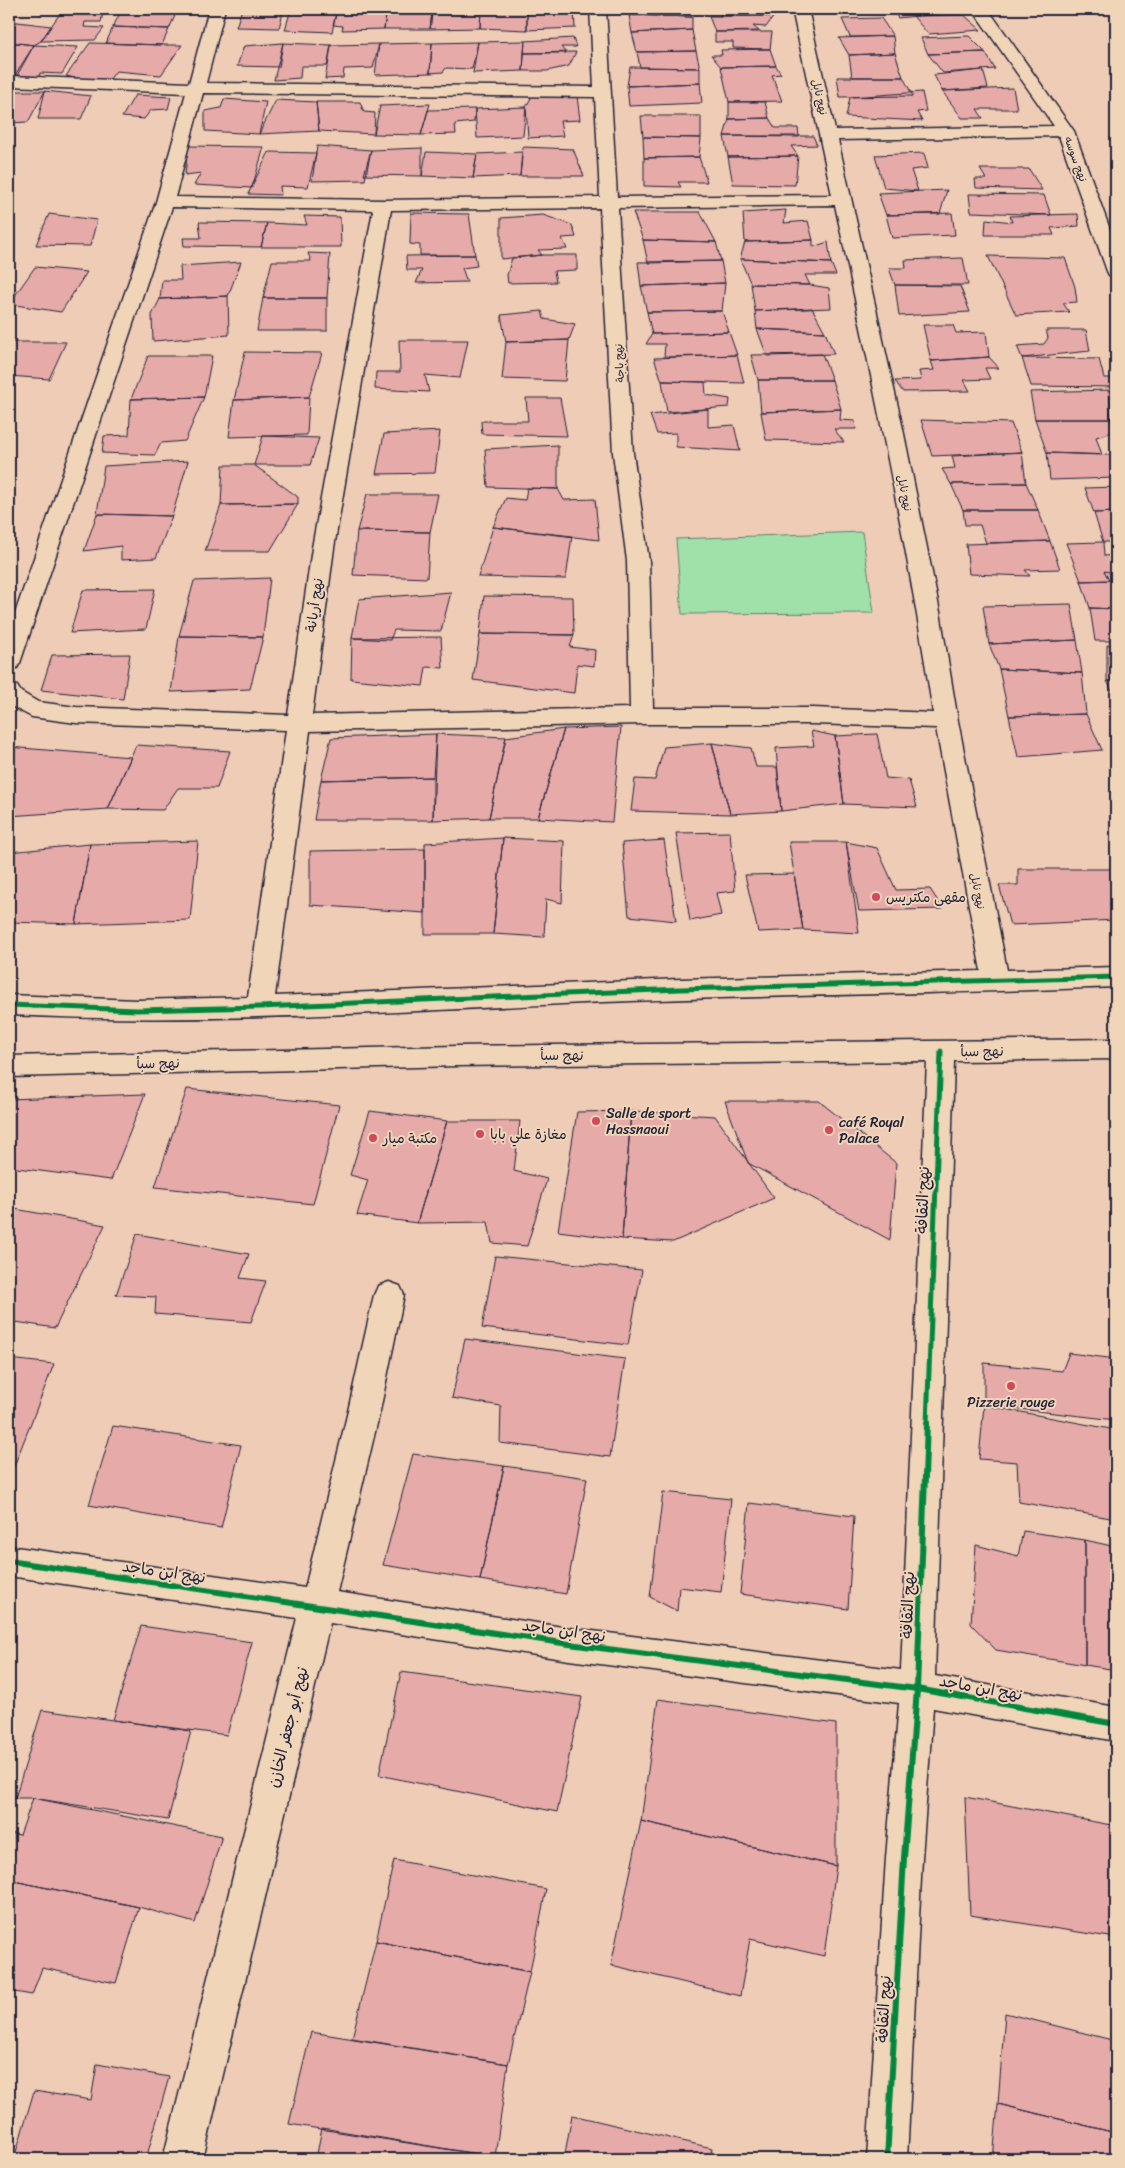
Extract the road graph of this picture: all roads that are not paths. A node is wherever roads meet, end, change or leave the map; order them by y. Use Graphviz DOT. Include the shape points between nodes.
graph roads {
  1 [pos="217,9"];
  2 [pos="598,9"];
  3 [pos="800,9"];
  4 [pos="980,9"];
  5 [pos="9,81"];
  6 [pos="198,88"];
  7 [pos="603,92"];
  8 [pos="1066,131"];
  9 [pos="829,135"];
  10 [pos="842,200"];
  11 [pos="165,202"];
  12 [pos="608,203"];
  13 [pos="382,205"];
  14 [pos="1116,271"];
  15 [pos="9,662"];
  16 [pos="9,691"];
  17 [pos="642,716"];
  18 [pos="946,721"];
  19 [pos="297,723"];
  20 [pos="1116,977"];
  21 [pos="996,980"];
  22 [pos="260,1007"];
  23 [pos="13,1011"];
  24 [pos="1116,1049"];
  25 [pos="940,1051"];
  26 [pos="9,1066"];
  27 [pos="389,1295"];
  28 [pos="9,1561"];
  29 [pos="316,1605"];
  30 [pos="917,1689"];
  31 [pos="1116,1724"];
  32 [pos="183,2159"];
  33 [pos="887,2159"];
  1 -- 6 [label="street"];
  2 -- 7 [label="street, نهج باجة"];
  3 -- 9 [label="street, نهج نابل"];
  4 -- 8 [label="street, نهج سوسه"];
  5 -- 6 [label="street"];
  6 -- 7 [label="street"];
  6 -- 11 [label="street"];
  7 -- 12 [label="street, نهج باجة"];
  8 -- 9 [label="street"];
  8 -- 14 [label="street, نهج سوسه"];
  9 -- 10 [label="street, نهج نابل"];
  10 -- 12 [label="street"];
  10 -- 18 [label="street, نهج نابل" via="929,612"];
  11 -- 13 [label="street"];
  11 -- 15 [label="street"];
  12 -- 13 [label="street"];
  12 -- 17 [label="street, نهج باجة" via="623,453 638,561"];
  13 -- 19 [label="street, نهج أريانة" via="322,548"];
  16 -- 19 [label="street" via="32,709 76,715"];
  17 -- 18 [label="street" via="813,716"];
  17 -- 19 [label="street"];
  18 -- 21 [label="street, نهج نابل"];
  19 -- 22 [label="street, نهج أريانة"];
  20 -- 21 [label="street"];
  21 -- 22 [label="street" via="680,989"];
  22 -- 23 [label="street"];
  24 -- 25 [label="street, نهج سبأ"];
  25 -- 26 [label="street, نهج سبأ" via="457,1056"];
  25 -- 30 [label="street, نهج الثقافة"];
  27 -- 29 [label="street, نهج أبو جعفر الخازن"];
  28 -- 29 [label="street, نهج ابن ماجد"];
  29 -- 30 [label="street, نهج ابن ماجد" via="568,1644"];
  29 -- 32 [label="street, نهج أبو جعفر الخازن"];
  30 -- 31 [label="street, نهج ابن ماجد"];
  30 -- 33 [label="street, نهج الثقافة"];
}
